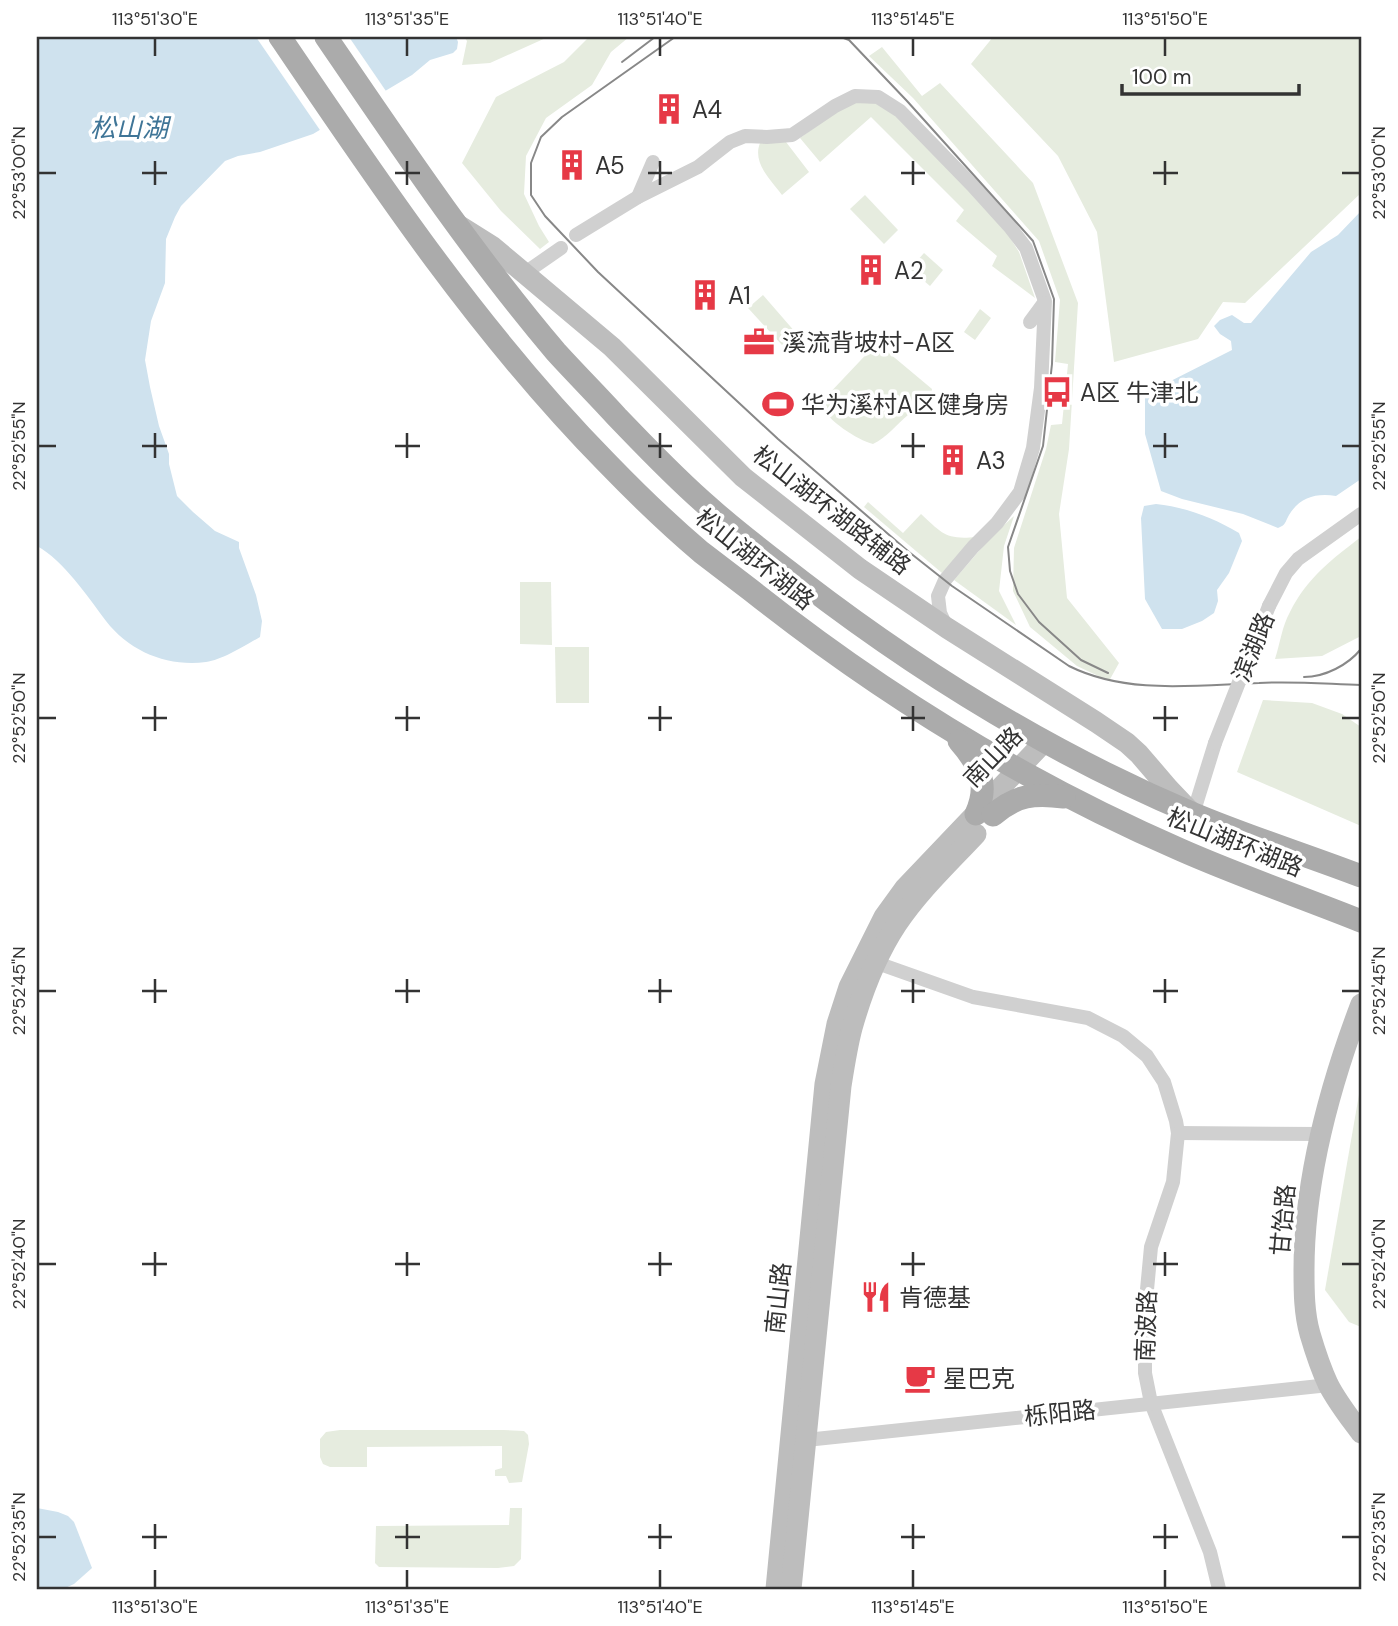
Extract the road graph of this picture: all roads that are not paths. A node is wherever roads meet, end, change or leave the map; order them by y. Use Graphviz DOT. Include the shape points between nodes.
graph roads {
  1 [pos="279,37"];
  2 [pos="326,37"];
  3 [pos="653,162"];
  4 [pos="638,197"];
  5 [pos="457,225"];
  6 [pos="576,235"];
  7 [pos="561,248"];
  8 [pos="525,273"];
  9 [pos="1045,302"];
  10 [pos="1030,322"];
  11 [pos="1361,514"];
  12 [pos="947,628"];
  13 [pos="947,729"];
  14 [pos="1045,741"];
  15 [pos="1023,772"];
  16 [pos="1077,800"];
  17 [pos="984,814"];
  18 [pos="1193,814"];
  19 [pos="1361,876"];
  20 [pos="1361,921"];
  21 [pos="877,963"];
  22 [pos="1361,1004"];
  23 [pos="1178,1133"];
  24 [pos="1322,1134"];
  25 [pos="1329,1385"];
  26 [pos="1151,1403"];
  27 [pos="1361,1433"];
  28 [pos="798,1439"];
  29 [pos="776,1589"];
  30 [pos="791,1589"];
  31 [pos="1219,1589"];
  1 -- 13 [label="main road, 松山湖环湖路" via="454,286 531,381 605,461 700,551 796,626"];
  2 -- 5 [label="main road, 松山湖环湖路"];
  3 -- 4 [label="street"];
  4 -- 6 [label="street"];
  4 -- 9 [label="street" via="698,167 730,142 745,136 792,135 855,96 878,97 900,111 1010,227 1026,248"];
  5 -- 8 [label="main road, 松山湖环湖路辅路"];
  5 -- 14 [label="main road, 松山湖环湖路" via="557,353 710,508 821,597 908,658"];
  7 -- 8 [label="street"];
  8 -- 12 [label="main road, 松山湖环湖路辅路" via="612,347 743,477 860,569"];
  9 -- 10 [label="street"];
  9 -- 12 [label="street" via="1041,388 1033,448 1020,492 945,580 938,596"];
  11 -- 18 [label="street, 滨湖路, bridge" via="1298,559 1286,573 1215,743"];
  12 -- 18 [label="main road, 松山湖环湖路辅路" via="1127,743"];
  13 -- 15 [label="main road, 松山湖环湖路"];
  13 -- 17 [label="main road" via="981,774"];
  14 -- 15 [label="main road, 南山路"];
  14 -- 18 [label="main road, 松山湖环湖路"];
  15 -- 16 [label="main road, 松山湖环湖路"];
  15 -- 17 [label="main road, 南山路"];
  16 -- 17 [label="main road" via="1026,797"];
  16 -- 20 [label="main road, 松山湖环湖路" via="1179,850"];
  17 -- 21 [label="main road, 南山路" via="897,925"];
  17 -- 28 [label="main road, 南山路" via="905,888 884,916 849,987 837,1024 824,1096"];
  18 -- 19 [label="main road, 松山湖环湖路"];
  21 -- 23 [label="street, 南波路" via="973,997 1088,1018 1123,1037 1147,1056 1164,1082"];
  21 -- 28 [label="main road, 南山路" via="852,1028 841,1086"];
  22 -- 24 [label="main road, 甘饴路" via="1344,1048"];
  23 -- 24 [label="street"];
  23 -- 26 [label="street, 南波路" via="1173,1182 1151,1247 1144,1311 1144,1373"];
  24 -- 25 [label="main road, 甘饴路" via="1307,1213 1304,1290 1310,1333"];
  25 -- 26 [label="street, 栎阳路"];
  25 -- 27 [label="main road, 甘饴路"];
  26 -- 28 [label="street, 栎阳路"];
  26 -- 31 [label="street, 南波路" via="1210,1552"];
  28 -- 29 [label="main road, 南山路"];
  28 -- 30 [label="main road, 南山路"];
}
